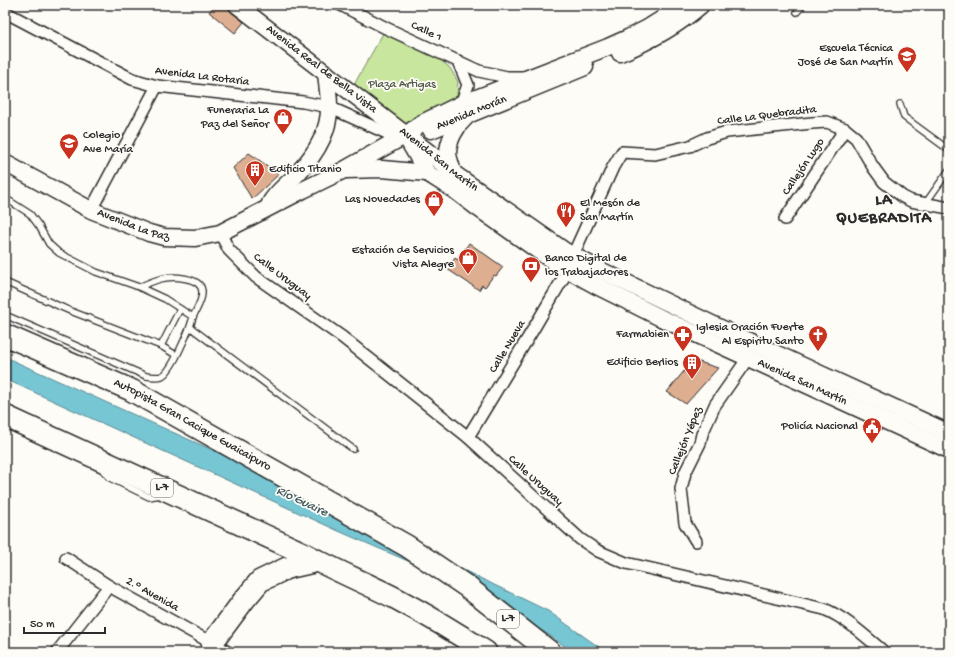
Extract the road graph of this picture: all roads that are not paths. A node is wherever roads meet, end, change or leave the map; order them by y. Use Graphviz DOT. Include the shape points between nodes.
graph roads {
  1 [pos="237,5"];
  2 [pos="341,5"];
  3 [pos="679,5"];
  4 [pos="701,5"];
  5 [pos="803,5"];
  6 [pos="5,12"];
  7 [pos="797,12"];
  8 [pos="458,61"];
  9 [pos="326,72"];
  10 [pos="531,77"];
  11 [pos="158,86"];
  12 [pos="900,104"];
  13 [pos="329,107"];
  14 [pos="464,110"];
  15 [pos="845,129"];
  16 [pos="406,135"];
  17 [pos="949,150"];
  18 [pos="5,163"];
  19 [pos="344,170"];
  20 [pos="949,170"];
  21 [pos="427,173"];
  22 [pos="453,173"];
  23 [pos="5,198"];
  24 [pos="925,204"];
  25 [pos="949,208"];
  26 [pos="266,209"];
  27 [pos="91,210"];
  28 [pos="785,219"];
  29 [pos="220,234"];
  30 [pos="570,262"];
  31 [pos="5,282"];
  32 [pos="139,287"];
  33 [pos="180,309"];
  34 [pos="5,315"];
  35 [pos="192,317"];
  36 [pos="190,327"];
  37 [pos="5,335"];
  38 [pos="161,346"];
  39 [pos="176,355"];
  40 [pos="748,358"];
  41 [pos="5,416"];
  42 [pos="949,433"];
  43 [pos="468,437"];
  44 [pos="353,449"];
  45 [pos="949,450"];
  46 [pos="696,541"];
  47 [pos="66,558"];
  48 [pos="318,561"];
  49 [pos="109,586"];
  50 [pos="215,649"];
  51 [pos="57,652"];
  52 [pos="486,652"];
  53 [pos="550,652"];
  54 [pos="884,652"];
  1 -- 9 [label="main road, Avenida Real de Bella Vista"];
  2 -- 8 [label="street, Calle 1"];
  3 -- 10 [label="main road, Avenida Morán" via="662,19 628,38"];
  4 -- 14 [label="main road, Avenida Morán" via="672,28 641,44"];
  5 -- 7 [label="lane"];
  6 -- 11 [label="street, Avenida La Rotaria" via="132,79"];
  8 -- 10 [label="street, Calle 1" via="494,75"];
  8 -- 14 [label="street" via="468,84"];
  9 -- 13 [label="main road, Avenida La Paz"];
  9 -- 16 [label="main road, Avenida Real de Bella Vista"];
  10 -- 14 [label="main road, Avenida Morán"];
  11 -- 13 [label="street, Avenida La Rotaria"];
  11 -- 27 [label="street"];
  12 -- 17 [label="lane" via="904,117"];
  13 -- 16 [label="street, Avenida La Rotaria" via="389,134"];
  13 -- 26 [label="main road, Avenida La Paz" via="324,134 314,154 275,195"];
  14 -- 16 [label="main road, Avenida Morán" via="431,130"];
  14 -- 22 [label="main road" via="448,154"];
  15 -- 24 [label="street, Calle La Quebradita" via="856,138 884,182 903,197"];
  15 -- 28 [label="street, Callejón Lugo"];
  15 -- 30 [label="street, Calle La Quebradita" via="827,122 812,122 727,132 690,146 655,154 622,152"];
  16 -- 19 [label="main road, Avenida La Paz"];
  16 -- 21 [label="main road, Avenida San Martín"];
  16 -- 22 [label="main road, Avenida San Martín"];
  18 -- 27 [label="main road, Avenida La Paz"];
  19 -- 21 [label="main road" via="382,169"];
  19 -- 26 [label="main road, Avenida La Paz"];
  20 -- 24 [label="lane"];
  21 -- 30 [label="main road, Avenida San Martín" via="539,251"];
  22 -- 30 [label="main road, Avenida San Martín"];
  23 -- 32 [label="lane" via="30,214 48,244 59,253 96,272"];
  24 -- 25 [label="street, Calle La Quebradita"];
  26 -- 29 [label="main road, Avenida La Paz"];
  27 -- 29 [label="main road, Avenida La Paz" via="164,237 195,238"];
  29 -- 43 [label="street, Calle Uruguay" via="229,250 256,277 342,337"];
  30 -- 40 [label="main road, Avenida San Martín" via="622,299"];
  30 -- 42 [label="main road, Avenida San Martín" via="629,285"];
  30 -- 43 [label="street, Calle Nueva"];
  31 -- 38 [label="lane"];
  32 -- 33 [label="lane"];
  32 -- 35 [label="lane" via="160,279 177,277 193,280 198,283 202,293"];
  33 -- 35 [label="lane"];
  33 -- 38 [label="lane"];
  34 -- 39 [label="lane" via="146,376 162,376 171,369"];
  35 -- 36 [label="lane"];
  36 -- 39 [label="lane"];
  36 -- 44 [label="lane"];
  37 -- 53 [label="highway, Autopista Gran Cacique Guaicaipuro / L-7" via="131,390 407,546 466,586"];
  38 -- 39 [label="lane"];
  40 -- 45 [label="main road, Avenida San Martín"];
  40 -- 46 [label="street, Callejón Yépez" via="715,405 685,473 681,489 685,523"];
  41 -- 48 [label="highway, L-7"];
  43 -- 54 [label="street, Calle Uruguay" via="580,539 598,551 626,563 824,608"];
  47 -- 49 [label="street, 2.° Avenida"];
  48 -- 50 [label="highway" via="287,568 260,581 244,600"];
  48 -- 52 [label="highway, L-7" via="396,599"];
  49 -- 50 [label="street, 2.° Avenida"];
  49 -- 51 [label="street"];
}
